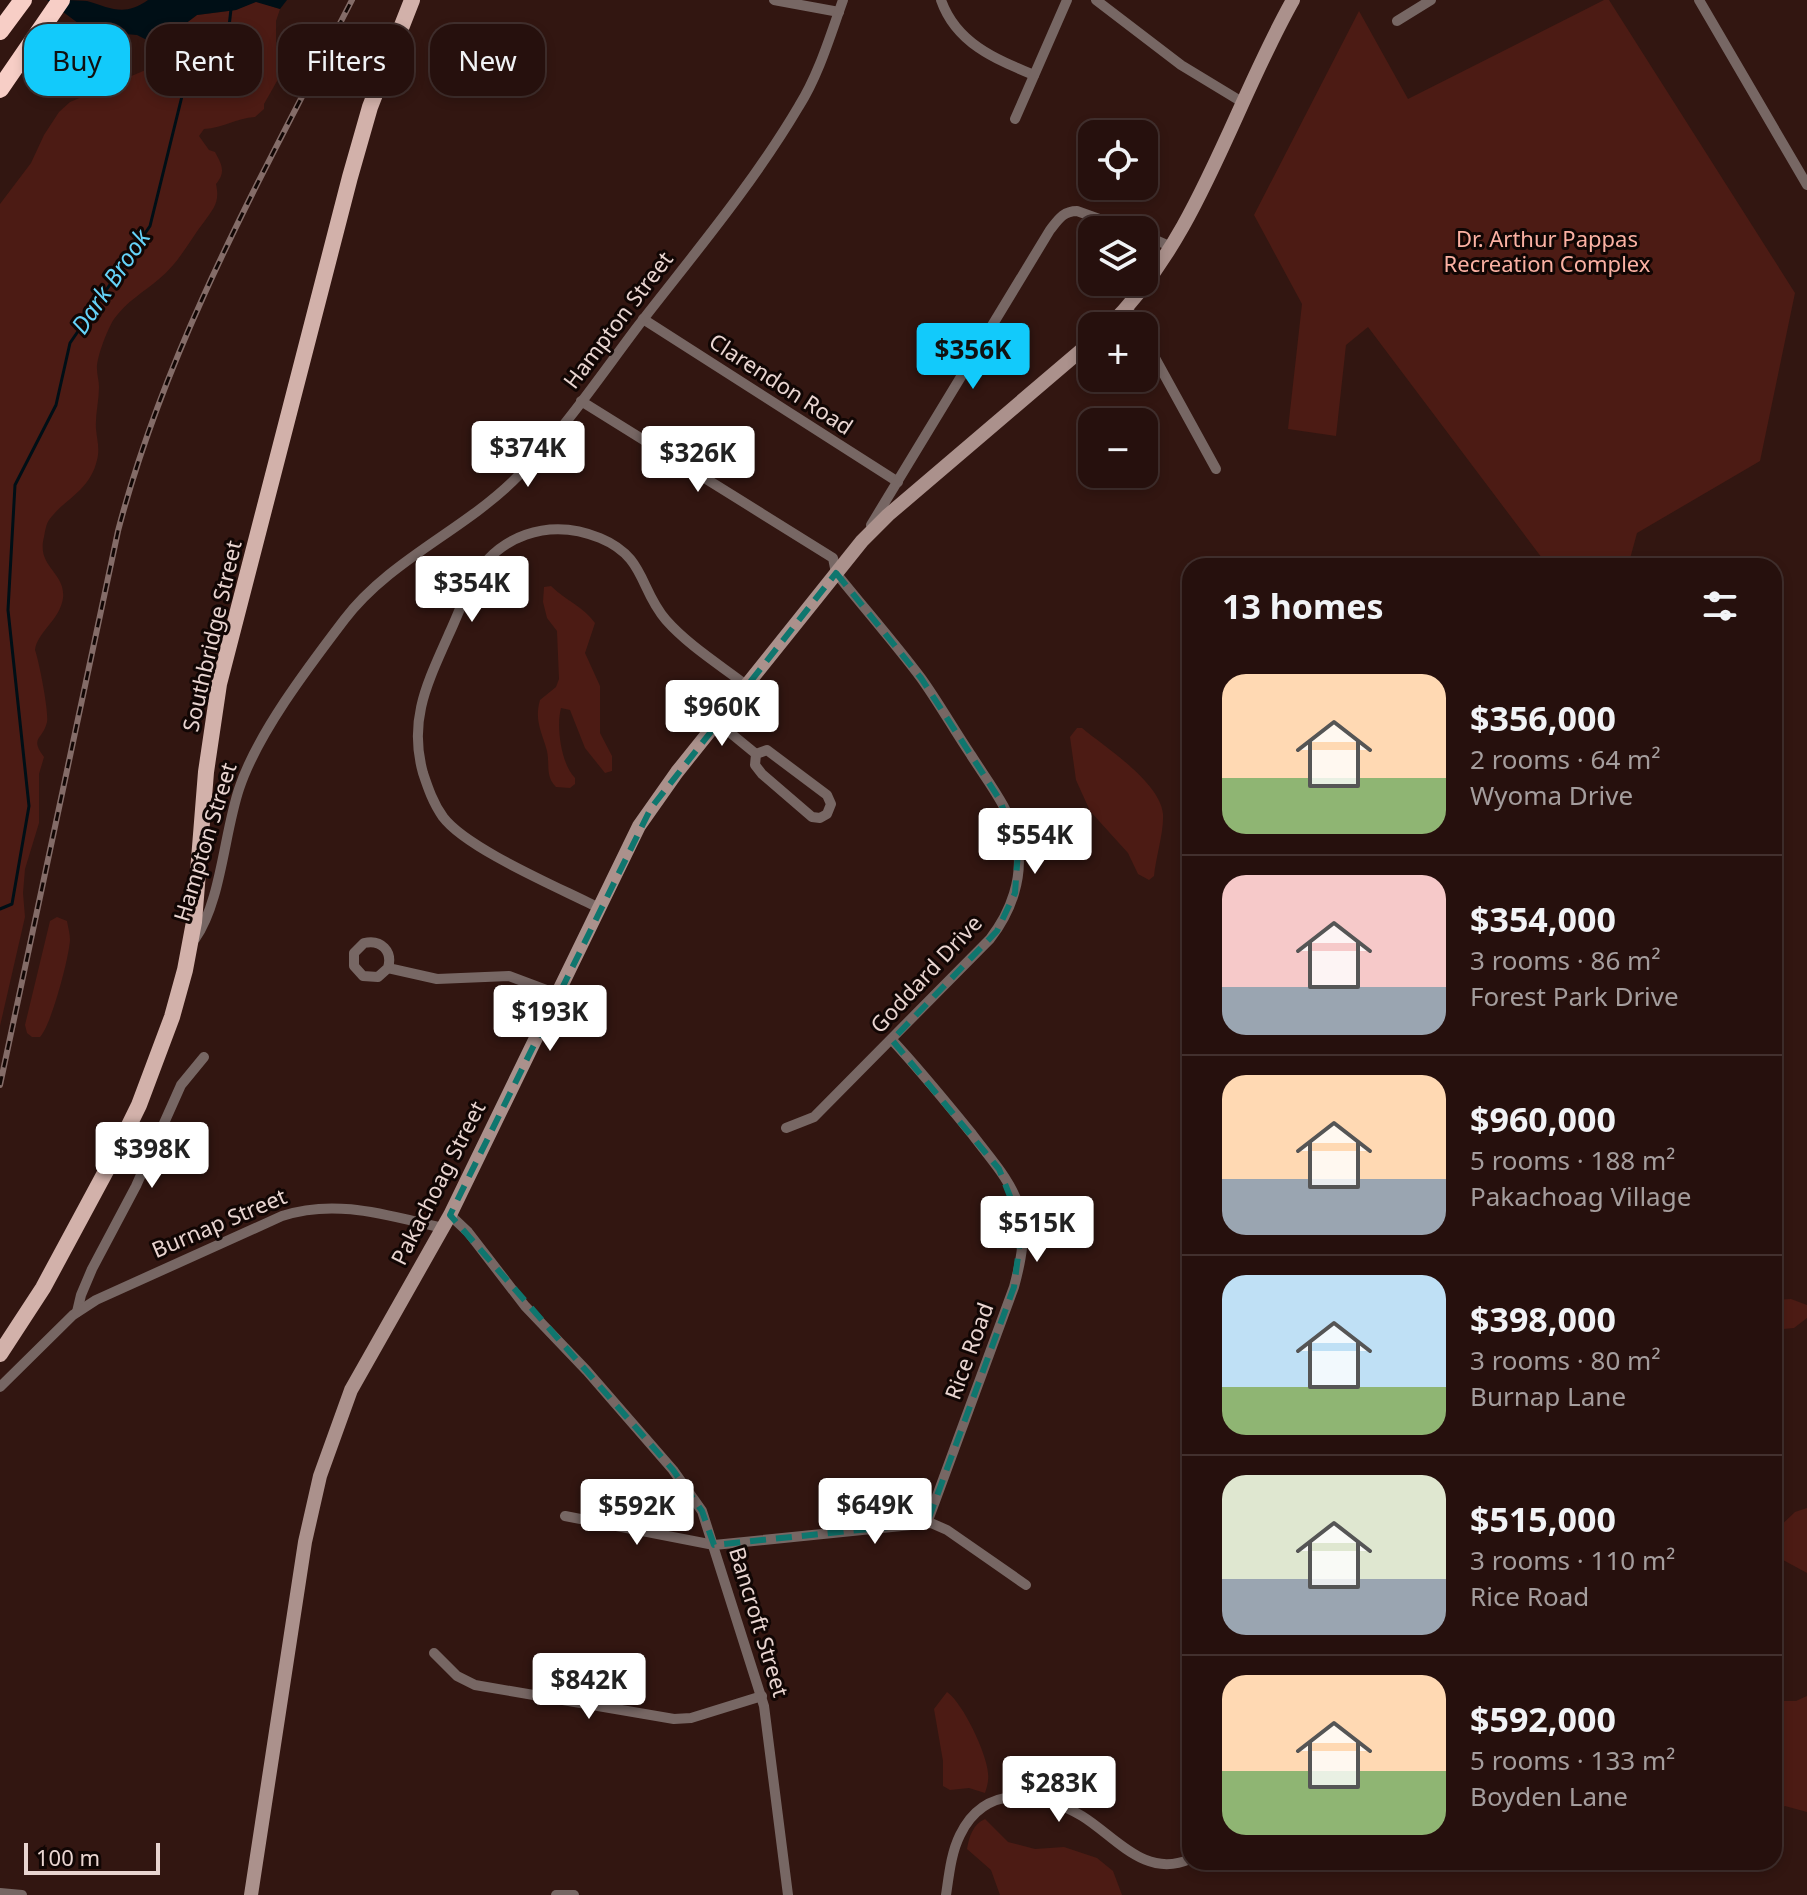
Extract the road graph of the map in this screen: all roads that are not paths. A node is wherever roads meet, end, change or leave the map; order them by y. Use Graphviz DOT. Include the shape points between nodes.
graph roads {
  1 [pos="23,0"];
  2 [pos="412,0"];
  3 [pos="774,0"];
  4 [pos="843,0"];
  5 [pos="941,0"];
  6 [pos="1067,0"];
  7 [pos="1096,0"];
  8 [pos="1293,0"];
  9 [pos="1431,0"];
  10 [pos="1699,0"];
  11 [pos="58,4"];
  12 [pos="839,12"];
  13 [pos="1397,21"];
  14 [pos="0,31"];
  15 [pos="1034,75"];
  16 [pos="0,89"];
  17 [pos="1242,102"];
  18 [pos="1015,119"];
  19 [pos="1807,185"];
  20 [pos="1091,216"];
  21 [pos="1158,241"];
  22 [pos="1172,247"];
  23 [pos="1127,307"];
  24 [pos="1122,312"];
  25 [pos="1130,312"];
  26 [pos="643,319"];
  27 [pos="1078,353"];
  28 [pos="1158,363"];
  29 [pos="581,401"];
  30 [pos="1216,469"];
  31 [pos="898,482"];
  32 [pos="862,541"];
  33 [pos="836,573"];
  34 [pos="746,685"];
  35 [pos="717,722"];
  36 [pos="756,754"];
  37 [pos="599,908"];
  38 [pos="189,948"];
  39 [pos="388,968"];
  40 [pos="557,994"];
  41 [pos="892,1040"];
  42 [pos="204,1057"];
  43 [pos="786,1128"];
  44 [pos="447,1222"];
  45 [pos="77,1312"];
  46 [pos="0,1354"];
  47 [pos="0,1387"];
  48 [pos="565,1516"];
  49 [pos="927,1523"];
  50 [pos="714,1545"];
  51 [pos="1026,1585"];
  52 [pos="434,1653"];
  53 [pos="762,1696"];
  54 [pos="1182,1861"];
  55 [pos="0,1893"];
  56 [pos="22,1895"];
  57 [pos="251,1895"];
  58 [pos="556,1895"];
  59 [pos="574,1895"];
  60 [pos="788,1895"];
  61 [pos="946,1895"];
  1 -- 14 [label="highway"];
  2 -- 38 [label="main road, Southbridge Street" via="370,107 350,177 219,684"];
  3 -- 12 [label="street"];
  4 -- 12 [label="street, Hampton Street"];
  5 -- 15 [label="street" via="972,44"];
  6 -- 15 [label="street"];
  7 -- 17 [label="street" via="1181,65"];
  8 -- 17 [label="street"];
  9 -- 13 [label="street"];
  10 -- 19 [label="street"];
  11 -- 16 [label="highway"];
  12 -- 26 [label="street, Hampton Street" via="800,105"];
  15 -- 18 [label="street"];
  17 -- 22 [label="street"];
  20 -- 31 [label="street" via="1077,211 1056,221"];
  21 -- 22 [label="street"];
  22 -- 23 [label="street"];
  23 -- 24 [label="street"];
  23 -- 25 [label="street"];
  26 -- 29 [label="street, Hampton Street"];
  26 -- 31 [label="street, Clarendon Road"];
  27 -- 32 [label="street, Pakachoag Street"];
  28 -- 30 [label="street"];
  29 -- 33 [label="street, Goddard Drive" via="833,558"];
  29 -- 38 [label="street, Hampton Street" via="512,481 375,586 329,640 252,756 208,912"];
  31 -- 32 [label="street"];
  32 -- 33 [label="street, Pakachoag Street"];
  33 -- 34 [label="street, Pakachoag Street"];
  33 -- 41 [label="street, Goddard Drive" via="921,678 1000,800 1018,851 1015,893 997,931"];
  34 -- 35 [label="street, Pakachoag Street"];
  34 -- 37 [label="street" via="669,623 631,558 594,535 549,529 525,534 500,547 472,582 417,721 419,756 431,795 448,823 469,840"];
  35 -- 36 [label="street"];
  35 -- 37 [label="street, Pakachoag Street" via="651,808"];
  36 -- 36 [label="street" via="767,750 827,795 827,814 812,817 762,774 755,765"];
  37 -- 40 [label="street, Pakachoag Street"];
  38 -- 46 [label="main road, Southbridge Street" via="172,1017 139,1105 43,1288"];
  39 -- 40 [label="street" via="437,979 509,976"];
  40 -- 44 [label="street, Pakachoag Street"];
  41 -- 43 [label="street, Goddard Drive" via="814,1117"];
  41 -- 49 [label="street, Rice Road" via="999,1169 1013,1193 1022,1226 1014,1287"];
  42 -- 45 [label="street" via="181,1085 92,1269"];
  44 -- 45 [label="street, Burnap Street" via="343,1207 304,1210 115,1289"];
  44 -- 50 [label="street, Bancroft Street" via="468,1232 510,1289 683,1483 702,1511"];
  44 -- 57 [label="street, Pakachoag Street" via="359,1374 316,1490"];
  45 -- 47 [label="street, Burnap Street"];
  48 -- 50 [label="street"];
  49 -- 50 [label="street"];
  49 -- 51 [label="street" via="942,1527"];
  50 -- 53 [label="street, Bancroft Street"];
  52 -- 53 [label="street" via="471,1684 674,1719"];
  53 -- 60 [label="street, Bancroft Street"];
  54 -- 61 [label="street" via="1149,1862 1074,1812 1010,1795 982,1808 962,1831"];
  55 -- 56 [label="street"];
  58 -- 59 [label="street"];
}
